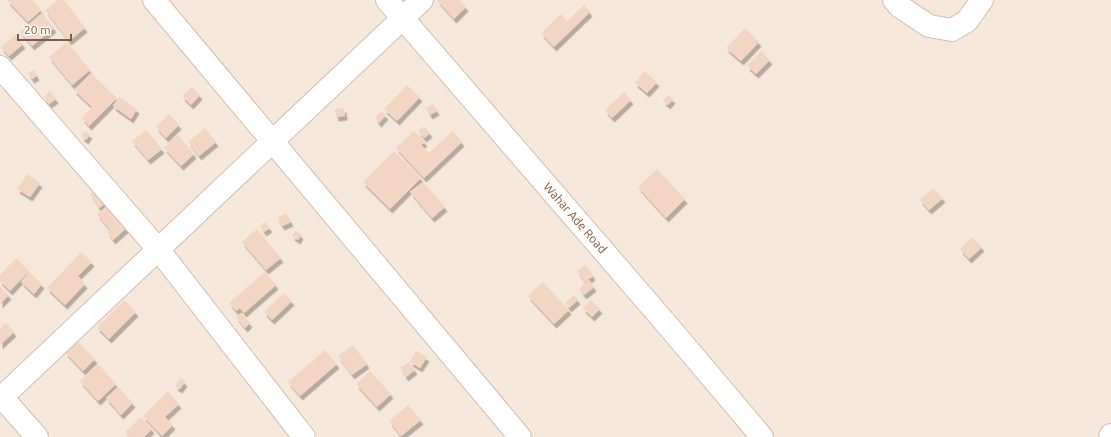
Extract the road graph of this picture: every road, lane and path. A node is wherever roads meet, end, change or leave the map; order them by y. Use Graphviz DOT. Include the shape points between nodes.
graph roads {
  1 [pos="154,0"];
  2 [pos="387,0"];
  3 [pos="422,0"];
  4 [pos="894,0"];
  5 [pos="982,0"];
  6 [pos="402,18"];
  7 [pos="0,67"];
  8 [pos="272,141"];
  9 [pos="158,249"];
  10 [pos="1,397"];
  11 [pos="37,437"];
  12 [pos="304,437"];
  13 [pos="520,437"];
  14 [pos="762,437"];
  1 -- 8 [label="street"];
  2 -- 6 [label="street, Wahar Ade Road"];
  3 -- 6 [label="street"];
  4 -- 5 [label="street" via="929,26 952,30 967,21"];
  6 -- 8 [label="street"];
  6 -- 14 [label="street, Wahar Ade Road"];
  7 -- 9 [label="street"];
  8 -- 9 [label="street"];
  8 -- 13 [label="street"];
  9 -- 10 [label="street"];
  9 -- 12 [label="street"];
  10 -- 11 [label="street"];
}
